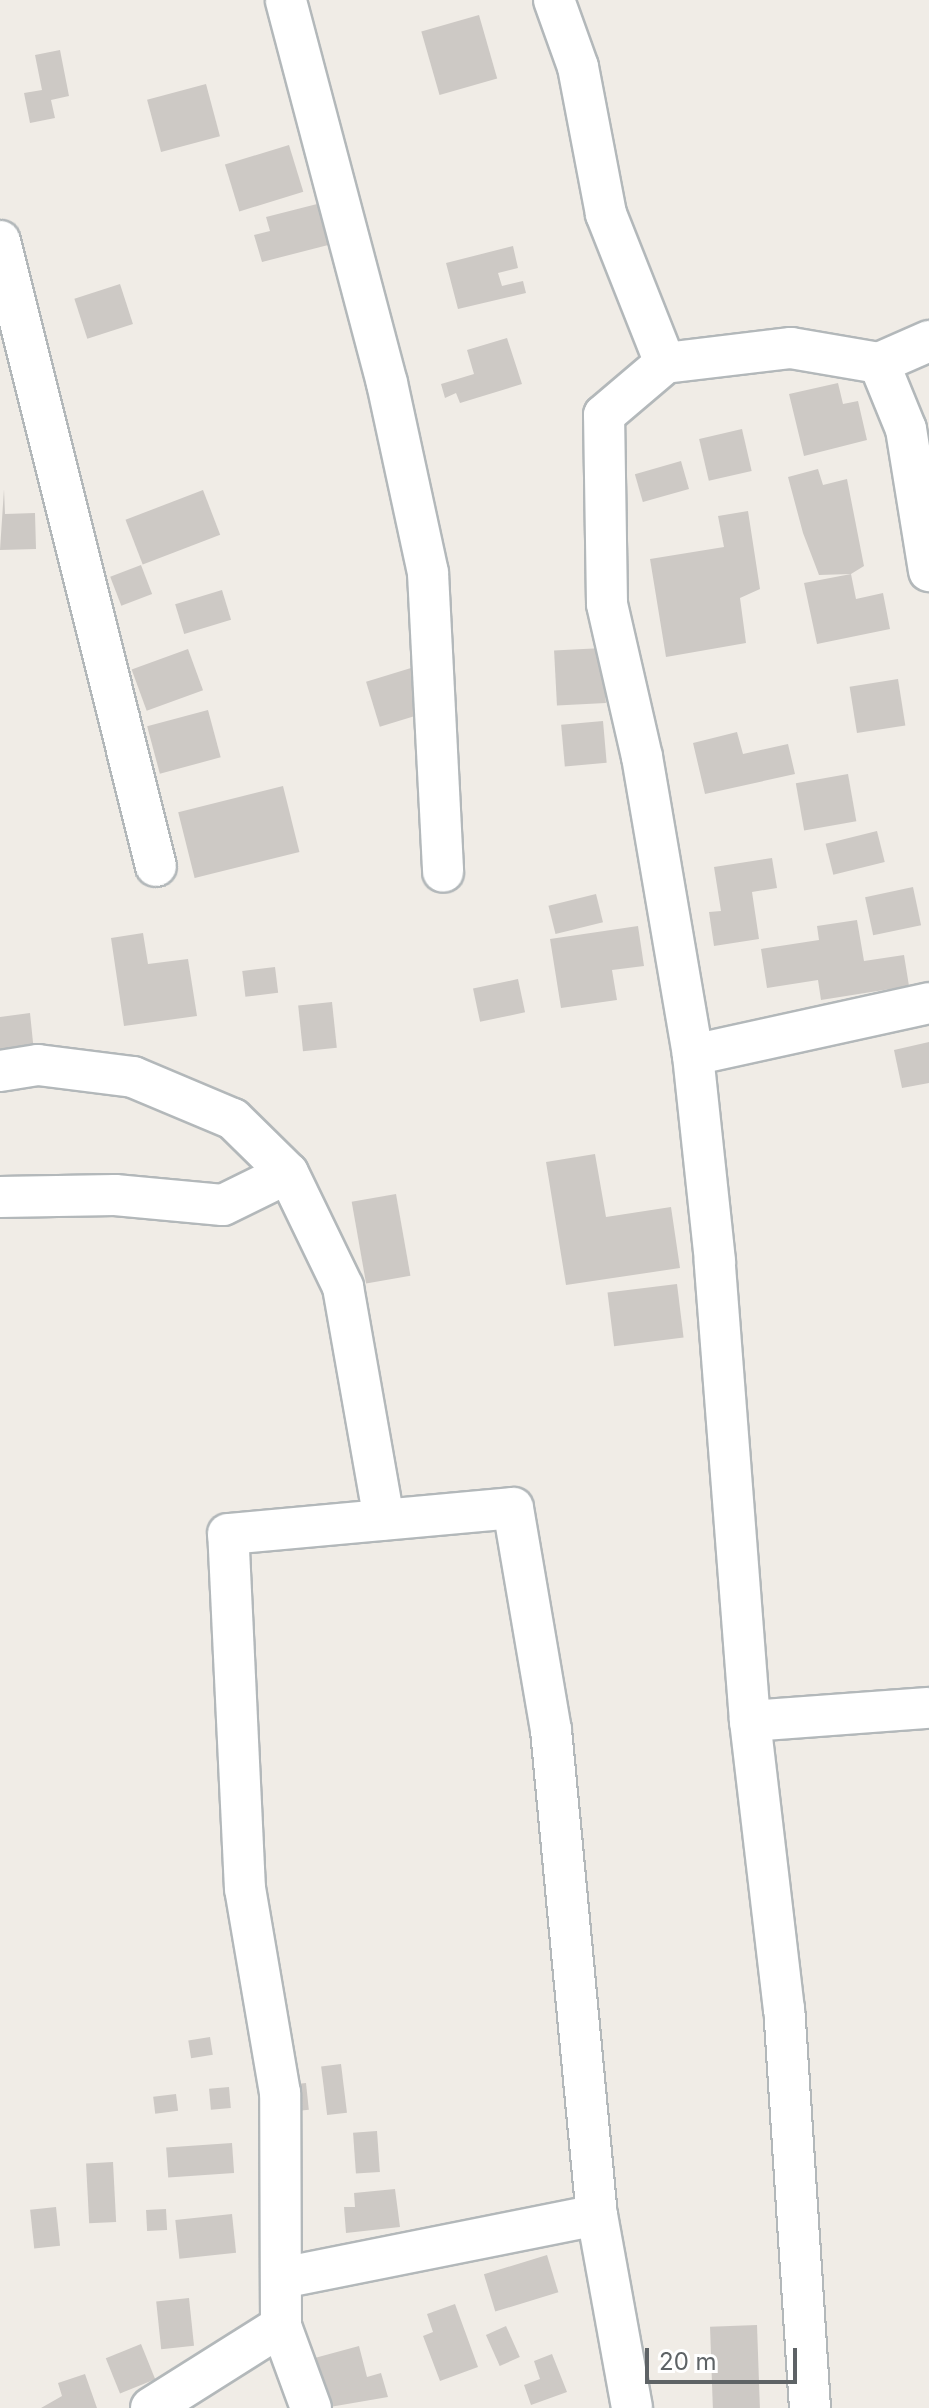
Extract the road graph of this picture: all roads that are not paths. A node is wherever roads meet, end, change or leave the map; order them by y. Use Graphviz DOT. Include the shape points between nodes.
graph roads {
  1 [pos="286,0"];
  2 [pos="554,0"];
  3 [pos="0,241"];
  4 [pos="929,341"];
  5 [pos="665,363"];
  6 [pos="879,363"];
  7 [pos="929,571"];
  8 [pos="156,866"];
  9 [pos="443,872"];
  10 [pos="929,1003"];
  11 [pos="693,1055"];
  12 [pos="0,1071"];
  13 [pos="288,1173"];
  14 [pos="0,1197"];
  15 [pos="384,1519"];
  16 [pos="929,1708"];
  17 [pos="750,1721"];
  18 [pos="597,2215"];
  19 [pos="282,2278"];
  20 [pos="281,2326"];
  21 [pos="151,2408"];
  22 [pos="311,2408"];
  23 [pos="632,2408"];
  24 [pos="810,2408"];
  1 -- 9 [label="street" via="387,383 428,573"];
  2 -- 5 [label="street" via="578,67 606,214"];
  3 -- 8 [label="street"];
  4 -- 6 [label="street"];
  5 -- 6 [label="street" via="791,348"];
  5 -- 11 [label="street" via="604,415 607,604 642,757"];
  6 -- 7 [label="street" via="906,429"];
  10 -- 11 [label="street"];
  11 -- 17 [label="street"];
  12 -- 13 [label="street" via="38,1065 133,1077 233,1119"];
  13 -- 14 [label="street" via="223,1205 115,1195"];
  13 -- 15 [label="street" via="343,1287"];
  15 -- 18 [label="street" via="513,1508 551,1730"];
  15 -- 19 [label="street" via="228,1534 245,1889 280,2093"];
  16 -- 17 [label="street"];
  17 -- 24 [label="street" via="784,2010"];
  18 -- 19 [label="street"];
  18 -- 23 [label="street"];
  19 -- 20 [label="street"];
  20 -- 21 [label="street"];
  20 -- 22 [label="street"];
}
